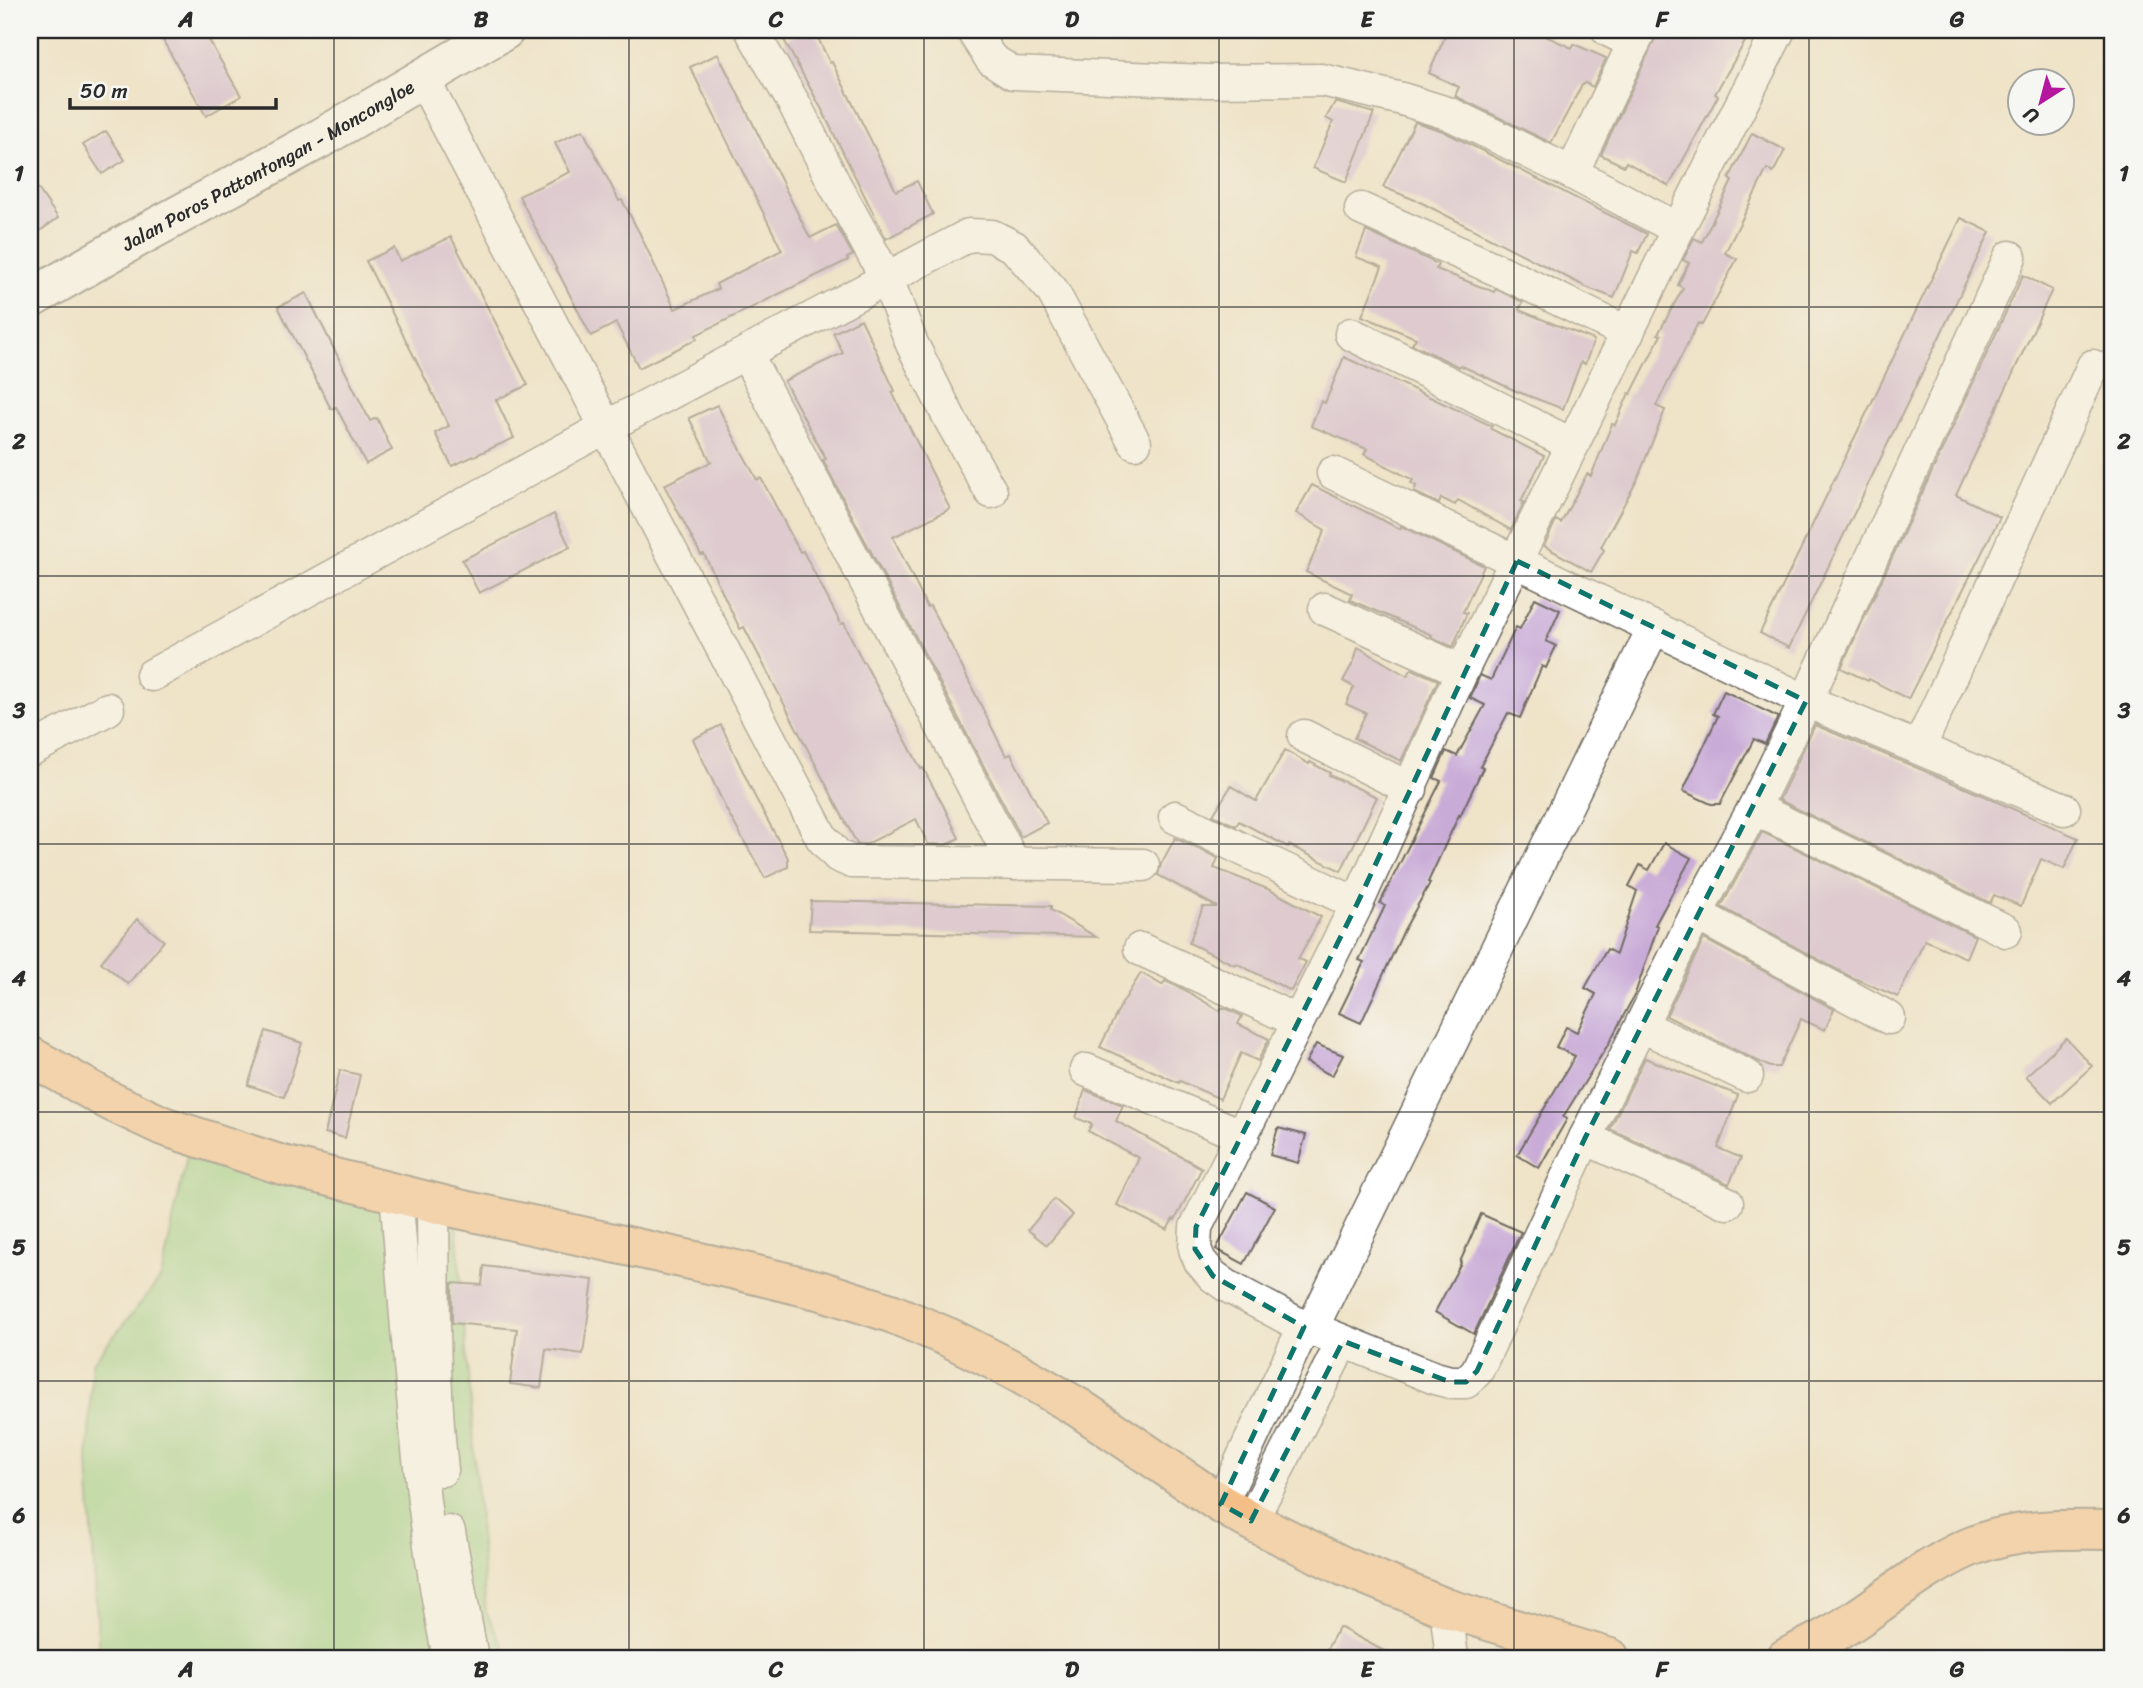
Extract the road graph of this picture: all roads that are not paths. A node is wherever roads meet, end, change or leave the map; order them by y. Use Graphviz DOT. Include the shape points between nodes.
graph roads {
  1 [pos="505,30"];
  2 [pos="751,30"];
  3 [pos="972,30"];
  4 [pos="1779,30"];
  5 [pos="1627,34"];
  6 [pos="422,79"];
  7 [pos="1572,173"];
  8 [pos="1361,209"];
  9 [pos="1678,229"];
  10 [pos="2010,257"];
  11 [pos="887,279"];
  12 [pos="30,299"];
  13 [pos="1628,333"];
  14 [pos="1352,334"];
  15 [pos="746,353"];
  16 [pos="2093,366"];
  17 [pos="606,427"];
  18 [pos="1135,443"];
  19 [pos="1573,445"];
  20 [pos="1333,473"];
  21 [pos="991,492"];
  22 [pos="1517,561"];
  23 [pos="1325,609"];
  24 [pos="1654,627"];
  25 [pos="1462,671"];
  26 [pos="152,675"];
  27 [pos="1806,701"];
  28 [pos="108,709"];
  29 [pos="1304,736"];
  30 [pos="1919,748"];
  31 [pos="30,750"];
  32 [pos="1411,789"];
  33 [pos="1754,808"];
  34 [pos="2064,809"];
  35 [pos="1175,817"];
  36 [pos="1014,864"];
  37 [pos="1143,866"];
  38 [pos="1357,904"];
  39 [pos="1696,914"];
  40 [pos="2006,931"];
  41 [pos="1140,949"];
  42 [pos="1889,1018"];
  43 [pos="1298,1021"];
  44 [pos="1642,1026"];
  45 [pos="30,1056"];
  46 [pos="1086,1070"];
  47 [pos="1747,1076"];
  48 [pos="1243,1136"];
  49 [pos="1585,1138"];
  50 [pos="396,1193"];
  51 [pos="433,1202"];
  52 [pos="1727,1203"];
  53 [pos="1308,1329"];
  54 [pos="1343,1341"];
  55 [pos="1236,1513"];
  56 [pos="2113,1530"];
  57 [pos="1446,1608"];
  58 [pos="449,1658"];
  59 [pos="472,1658"];
  60 [pos="1452,1658"];
  61 [pos="1610,1658"];
  62 [pos="1786,1658"];
  1 -- 6 [label="street, Jalan Poros Pattontongan - Moncongloe"];
  2 -- 11 [label="street"];
  3 -- 7 [label="street" via="991,59 1013,74 1322,80 1450,114"];
  4 -- 9 [label="street"];
  5 -- 7 [label="street"];
  6 -- 12 [label="street, Jalan Poros Pattontongan - Moncongloe"];
  6 -- 17 [label="street"];
  7 -- 9 [label="street"];
  8 -- 13 [label="street"];
  9 -- 13 [label="street"];
  10 -- 27 [label="street"];
  11 -- 15 [label="street"];
  11 -- 18 [label="street" via="970,236 992,236 1014,247 1052,290"];
  11 -- 21 [label="street" via="912,344"];
  13 -- 19 [label="street"];
  14 -- 19 [label="street"];
  15 -- 17 [label="street"];
  15 -- 36 [label="street"];
  16 -- 30 [label="street"];
  17 -- 26 [label="street"];
  17 -- 36 [label="street" via="821,838 838,856 852,862"];
  19 -- 22 [label="street"];
  20 -- 22 [label="street"];
  22 -- 24 [label="street"];
  22 -- 25 [label="street"];
  23 -- 25 [label="street"];
  24 -- 27 [label="street"];
  24 -- 53 [label="street"];
  25 -- 32 [label="street"];
  27 -- 30 [label="street"];
  27 -- 33 [label="street"];
  28 -- 31 [label="street"];
  29 -- 32 [label="street"];
  30 -- 34 [label="street"];
  32 -- 38 [label="street"];
  33 -- 39 [label="street"];
  33 -- 40 [label="street"];
  35 -- 38 [label="street"];
  36 -- 37 [label="street"];
  38 -- 43 [label="street"];
  39 -- 42 [label="street"];
  39 -- 44 [label="street"];
  41 -- 43 [label="street"];
  43 -- 48 [label="street"];
  44 -- 47 [label="street"];
  44 -- 49 [label="street"];
  45 -- 50 [label="main road" via="163,1126 282,1165"];
  46 -- 48 [label="street"];
  48 -- 53 [label="street" via="1196,1227 1195,1249 1213,1276"];
  49 -- 52 [label="street"];
  49 -- 54 [label="street" via="1486,1355 1466,1382 1435,1378"];
  50 -- 51 [label="main road"];
  50 -- 58 [label="street" via="415,1426"];
  51 -- 55 [label="main road" via="736,1270 891,1313 1017,1371"];
  51 -- 59 [label="street" via="438,1434 450,1539"];
  53 -- 54 [label="street"];
  53 -- 55 [label="street"];
  54 -- 55 [label="street"];
  55 -- 57 [label="main road" via="1343,1566"];
  56 -- 62 [label="main road" via="2019,1533 1972,1546 1926,1569 1851,1623"];
  57 -- 60 [label="street"];
  57 -- 61 [label="main road"];
}
